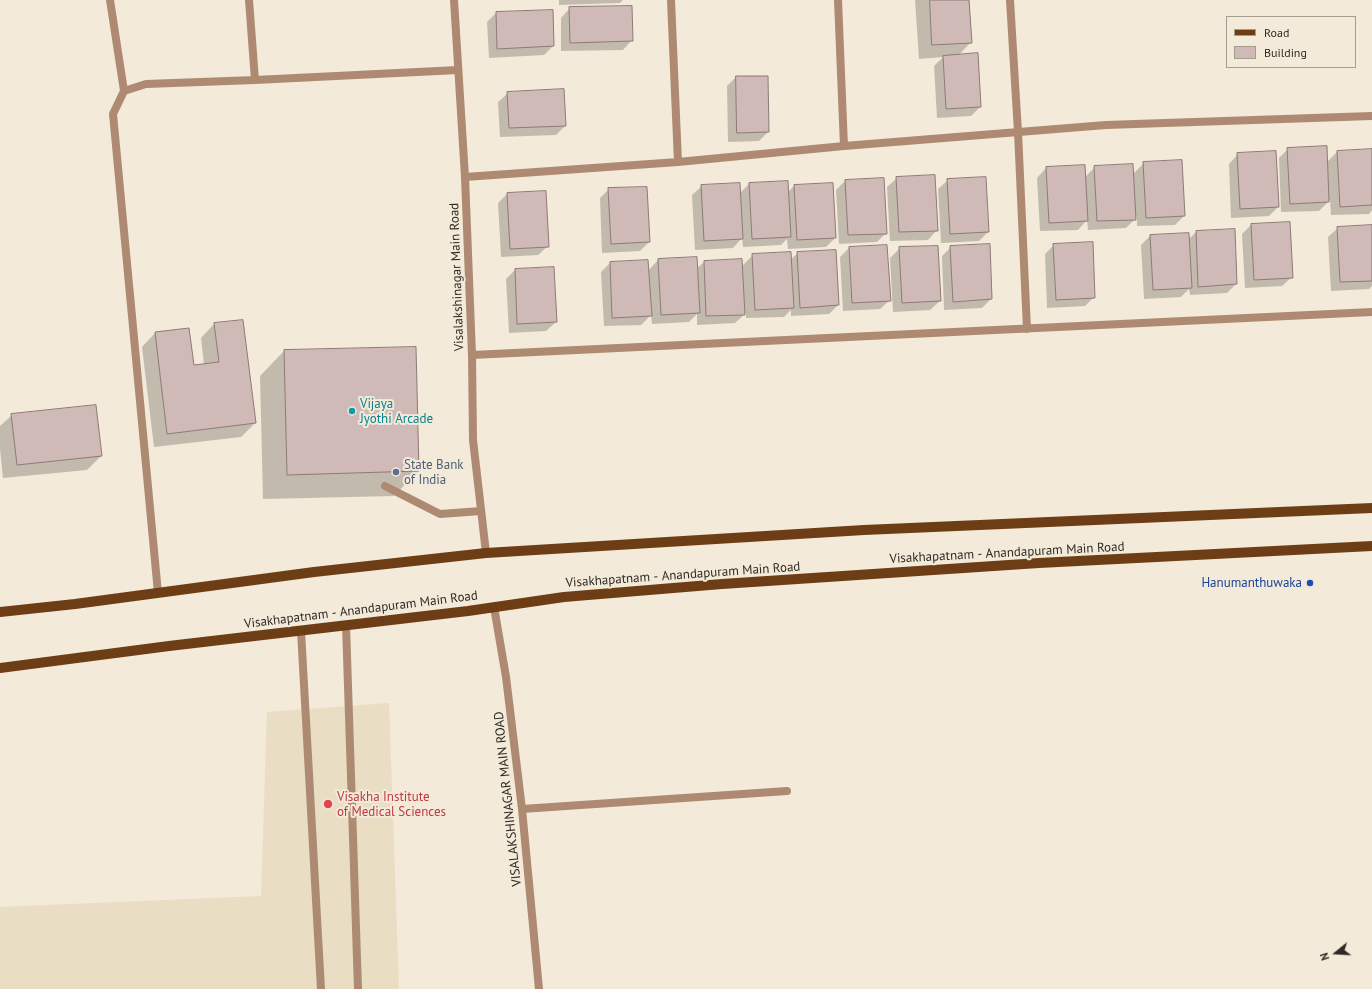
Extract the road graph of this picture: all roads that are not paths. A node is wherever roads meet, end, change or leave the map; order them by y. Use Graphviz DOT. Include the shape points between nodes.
graph roads {
  1 [pos="110,0"];
  2 [pos="249,0"];
  3 [pos="454,0"];
  4 [pos="671,0"];
  5 [pos="838,0"];
  6 [pos="1010,0"];
  7 [pos="458,70"];
  8 [pos="255,80"];
  9 [pos="124,91"];
  10 [pos="1372,116"];
  11 [pos="1018,132"];
  12 [pos="844,146"];
  13 [pos="678,162"];
  14 [pos="465,177"];
  15 [pos="1372,312"];
  16 [pos="1027,329"];
  17 [pos="472,355"];
  18 [pos="385,486"];
  19 [pos="1372,508"];
  20 [pos="481,511"];
  21 [pos="1372,546"];
  22 [pos="486,553"];
  23 [pos="158,593"];
  24 [pos="494,607"];
  25 [pos="0,612"];
  26 [pos="346,625"];
  27 [pos="301,631"];
  28 [pos="0,668"];
  29 [pos="787,791"];
  30 [pos="522,809"];
  31 [pos="321,989"];
  32 [pos="358,989"];
  33 [pos="539,989"];
  1 -- 9 [label="street"];
  2 -- 8 [label="street"];
  3 -- 7 [label="street, Visalakshinagar Main Road"];
  4 -- 13 [label="street"];
  5 -- 12 [label="street"];
  6 -- 11 [label="street"];
  7 -- 8 [label="street"];
  7 -- 14 [label="street, Visalakshinagar Main Road"];
  8 -- 9 [label="street" via="146,84"];
  9 -- 23 [label="street" via="113,114"];
  10 -- 11 [label="street" via="1106,125"];
  11 -- 12 [label="street"];
  11 -- 16 [label="street"];
  12 -- 13 [label="street"];
  13 -- 14 [label="street"];
  14 -- 17 [label="street, Visalakshinagar Main Road"];
  15 -- 16 [label="street"];
  16 -- 17 [label="street"];
  17 -- 20 [label="street, Visalakshinagar Main Road" via="473,440"];
  18 -- 20 [label="street" via="440,514"];
  19 -- 22 [label="main road" via="872,530"];
  20 -- 22 [label="street, Visalakshinagar Main Road"];
  21 -- 24 [label="main road, Visakhapatnam - Anandapuram Main Road" via="1039,563 722,584 564,597"];
  22 -- 23 [label="main road"];
  23 -- 25 [label="main road"];
  24 -- 26 [label="main road, Visakhapatnam - Anandapuram Main Road"];
  24 -- 30 [label="street, VISALAKSHINAGAR MAIN ROAD" via="506,677"];
  26 -- 27 [label="main road, Visakhapatnam - Anandapuram Main Road"];
  26 -- 32 [label="street"];
  27 -- 28 [label="main road, Visakhapatnam - Anandapuram Main Road"];
  27 -- 31 [label="street"];
  29 -- 30 [label="street"];
  30 -- 33 [label="street, VISALAKSHINAGAR MAIN ROAD"];
}
